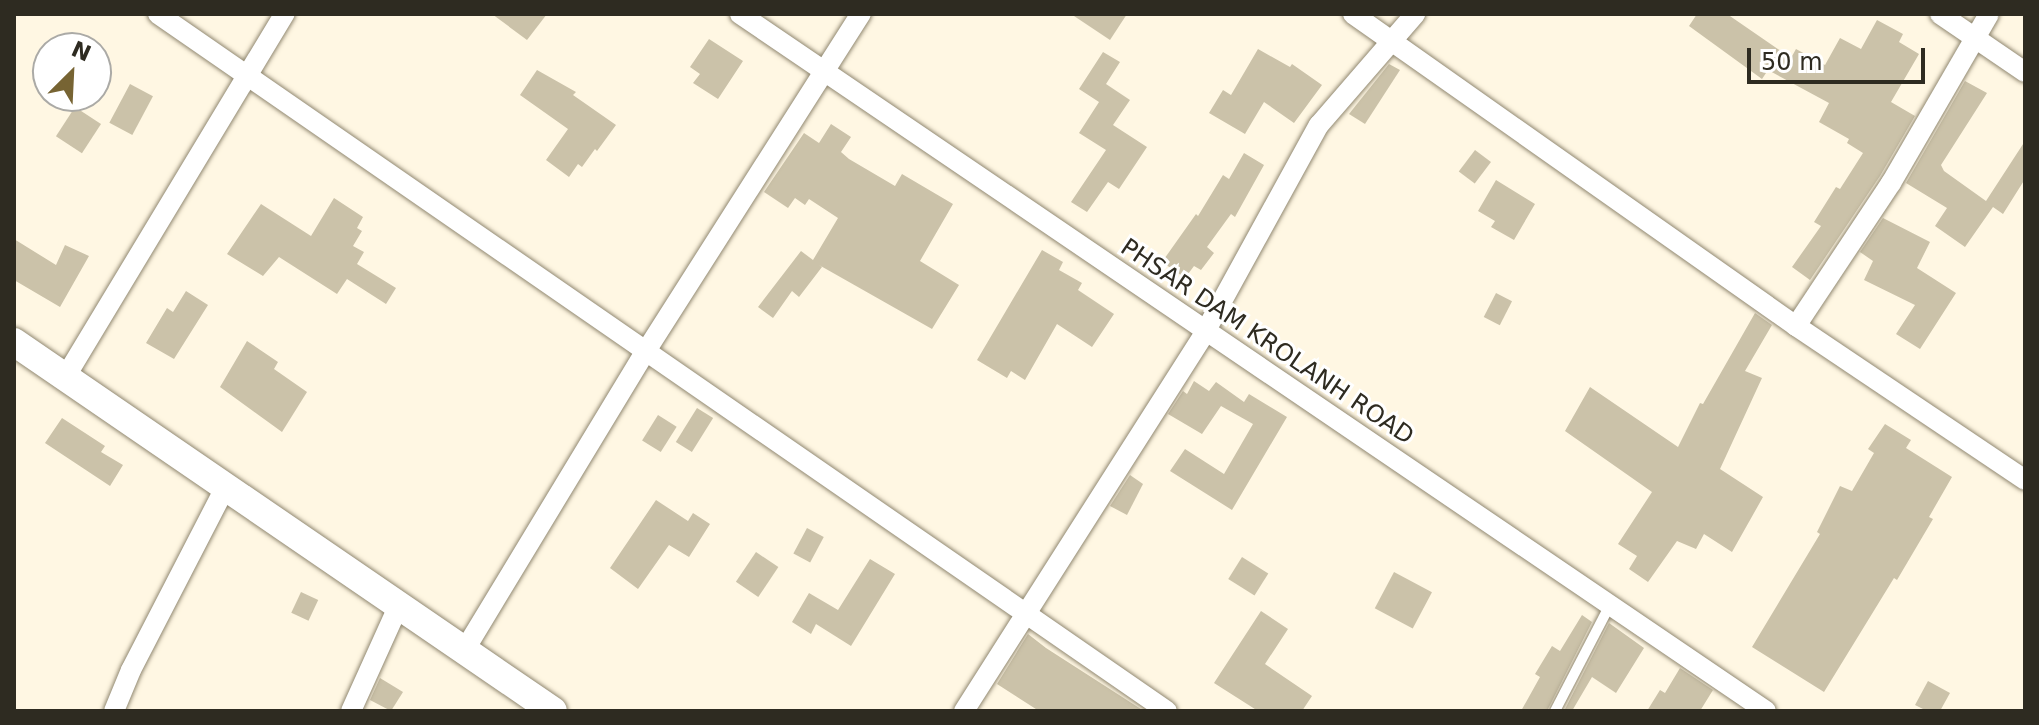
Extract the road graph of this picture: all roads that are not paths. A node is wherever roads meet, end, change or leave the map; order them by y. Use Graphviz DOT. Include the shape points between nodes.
graph roads {
  1 [pos="158,14"];
  2 [pos="284,14"];
  3 [pos="740,14"];
  4 [pos="861,14"];
  5 [pos="1353,14"];
  6 [pos="1415,14"];
  7 [pos="1940,14"];
  8 [pos="1989,14"];
  9 [pos="1975,38"];
  10 [pos="1393,41"];
  11 [pos="2025,72"];
  12 [pos="824,73"];
  13 [pos="250,75"];
  14 [pos="1796,326"];
  15 [pos="1205,332"];
  16 [pos="14,343"];
  17 [pos="646,351"];
  18 [pos="66,376"];
  19 [pos="2025,480"];
  20 [pos="225,488"];
  21 [pos="1610,605"];
  22 [pos="398,607"];
  23 [pos="1025,615"];
  24 [pos="464,651"];
  25 [pos="114,711"];
  26 [pos="351,711"];
  27 [pos="553,711"];
  28 [pos="964,711"];
  29 [pos="1167,711"];
  30 [pos="1555,711"];
  31 [pos="1766,711"];
  1 -- 13 [label="street"];
  2 -- 13 [label="street"];
  3 -- 12 [label="street, PHSAR DAM KROLANH ROAD"];
  4 -- 12 [label="street"];
  5 -- 10 [label="street"];
  6 -- 10 [label="street"];
  7 -- 9 [label="street"];
  8 -- 9 [label="street"];
  9 -- 11 [label="street"];
  9 -- 14 [label="street" via="1891,183"];
  10 -- 14 [label="street"];
  10 -- 15 [label="street" via="1319,125"];
  12 -- 15 [label="street, PHSAR DAM KROLANH ROAD"];
  12 -- 17 [label="street"];
  13 -- 17 [label="street"];
  13 -- 18 [label="street"];
  14 -- 19 [label="street"];
  15 -- 21 [label="street, PHSAR DAM KROLANH ROAD"];
  15 -- 23 [label="street"];
  16 -- 18 [label="street"];
  17 -- 23 [label="street"];
  17 -- 24 [label="street"];
  18 -- 20 [label="street"];
  20 -- 22 [label="street"];
  20 -- 25 [label="street"];
  21 -- 30 [label="lane"];
  21 -- 31 [label="street, PHSAR DAM KROLANH ROAD"];
  22 -- 24 [label="street"];
  22 -- 26 [label="street"];
  23 -- 28 [label="street"];
  23 -- 29 [label="street"];
  24 -- 27 [label="street"];
}
